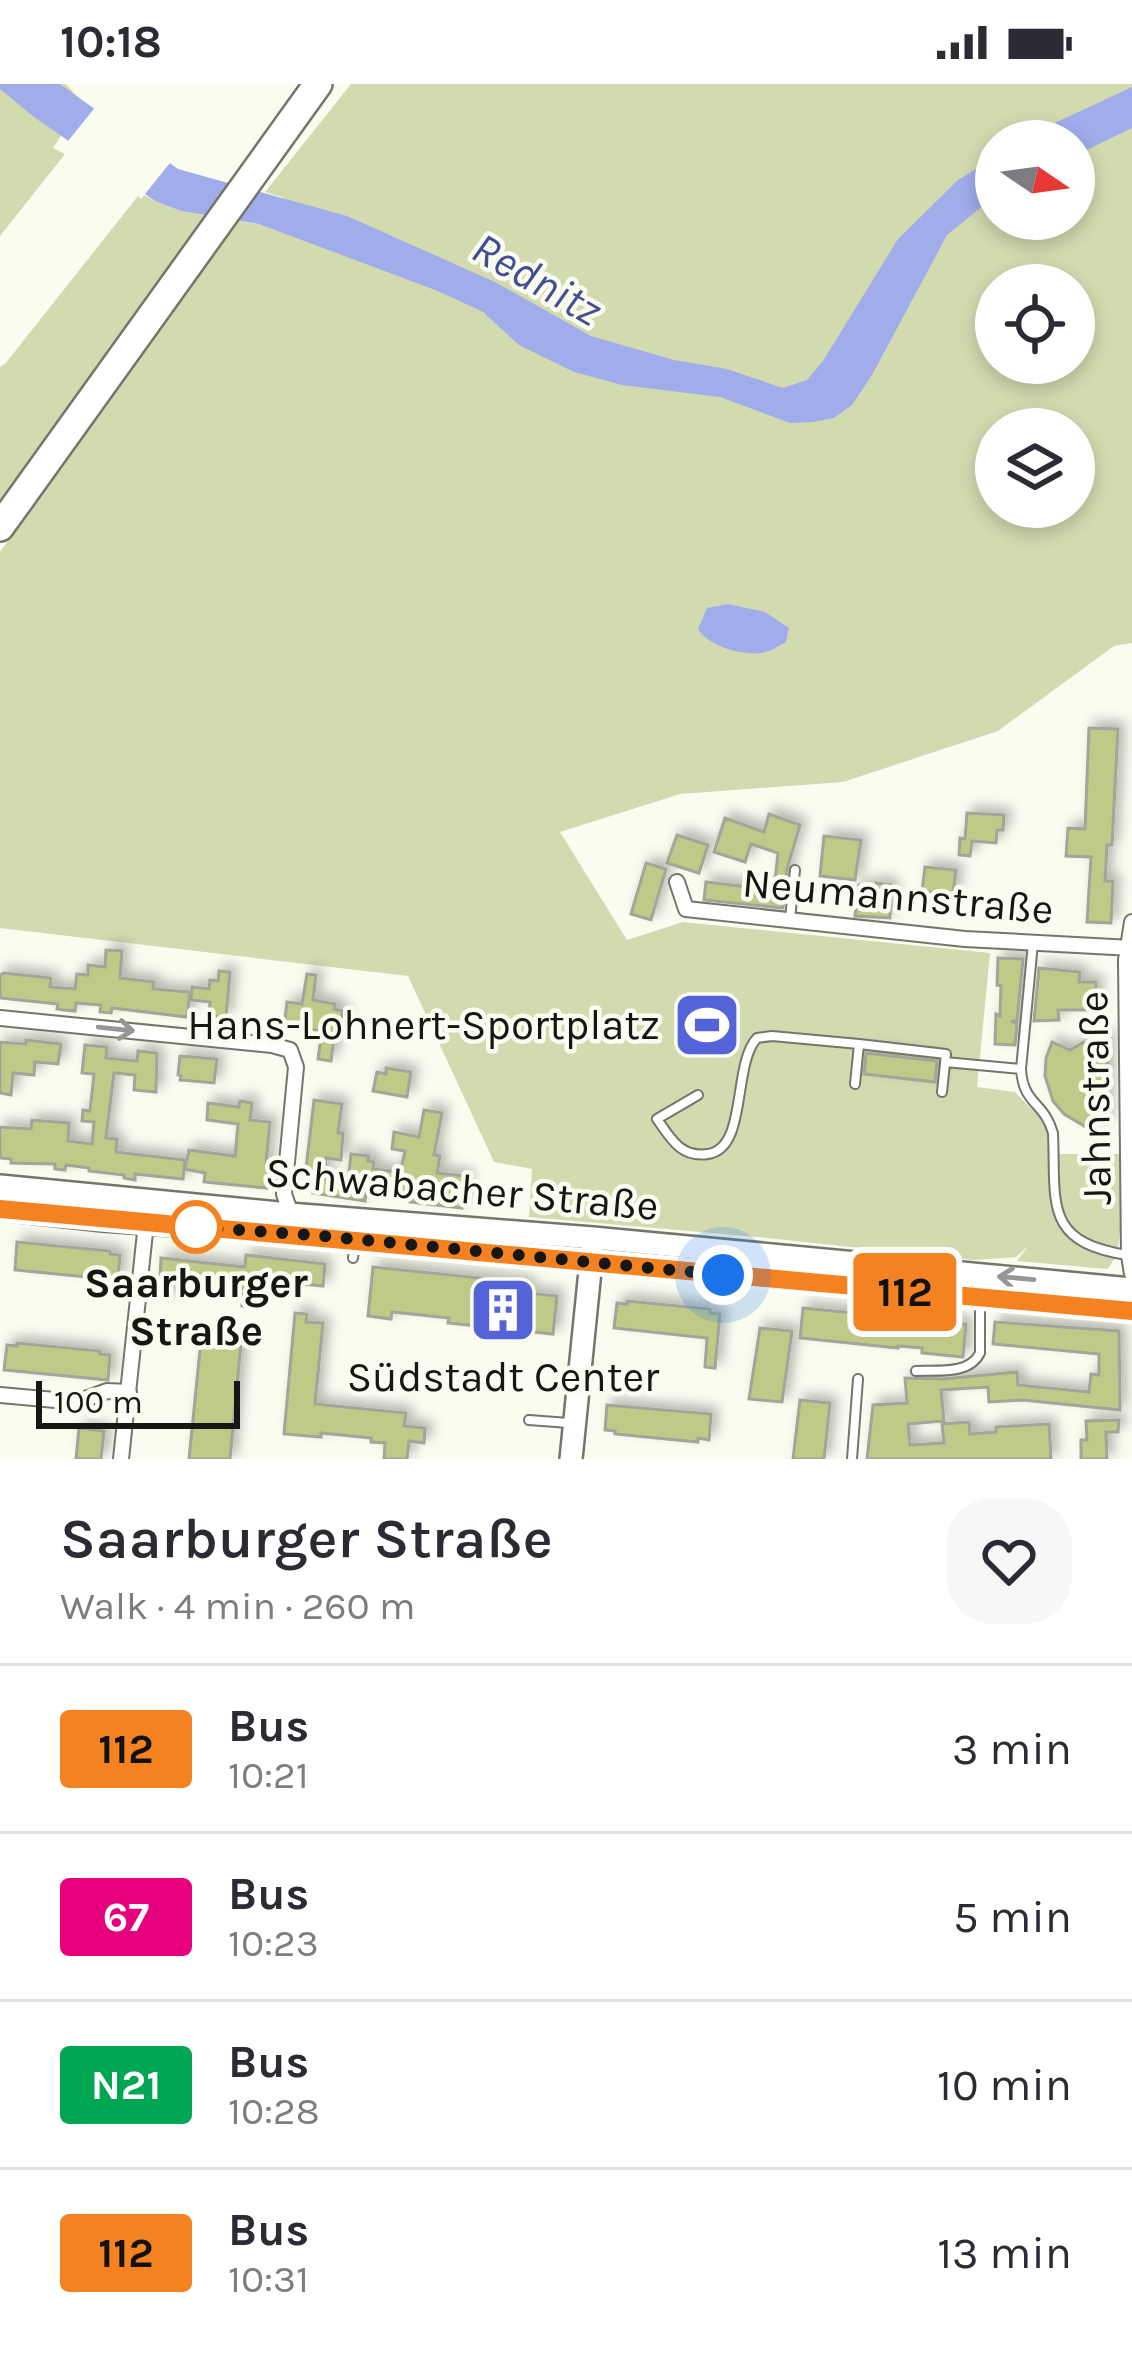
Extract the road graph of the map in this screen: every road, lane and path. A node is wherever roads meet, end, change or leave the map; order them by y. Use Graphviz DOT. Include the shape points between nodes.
graph roads {
  1 [pos="298,84"];
  2 [pos="318,84"];
  3 [pos="255,158"];
  4 [pos="1,517"];
  5 [pos="795,870"];
  6 [pos="677,882"];
  7 [pos="790,920"];
  8 [pos="1132,922"];
  9 [pos="1033,944"];
  10 [pos="1130,948"];
  11 [pos="0,1018"];
  12 [pos="859,1044"];
  13 [pos="945,1062"];
  14 [pos="1129,1066"];
  15 [pos="1021,1069"];
  16 [pos="855,1084"];
  17 [pos="942,1092"];
  18 [pos="698,1095"];
  19 [pos="0,1186"];
  20 [pos="0,1210"];
  21 [pos="290,1214"];
  22 [pos="146,1223"];
  23 [pos="312,1235"];
  24 [pos="592,1238"];
  25 [pos="1129,1255"];
  26 [pos="591,1261"];
  27 [pos="1132,1274"];
  28 [pos="1132,1289"];
  29 [pos="980,1299"];
  30 [pos="1132,1311"];
  31 [pos="916,1370"];
  32 [pos="858,1378"];
  33 [pos="129,1392"];
  34 [pos="0,1395"];
  35 [pos="529,1420"];
  36 [pos="574,1424"];
  37 [pos="122,1459"];
  38 [pos="572,1459"];
  39 [pos="852,1459"];
  1 -- 3 [label="highway"];
  2 -- 3 [label="highway"];
  3 -- 4 [label="highway"];
  5 -- 7 [label="lane"];
  6 -- 7 [label="street, Neumannstraße" via="686,909"];
  7 -- 9 [label="street, Neumannstraße"];
  8 -- 10 [label="street, Jahnstraße"];
  9 -- 10 [label="street, Neumannstraße"];
  9 -- 15 [label="lane"];
  10 -- 14 [label="street, Jahnstraße"];
  11 -- 21 [label="street, one-way" via="290,1050"];
  12 -- 13 [label="lane" via="946,1054"];
  12 -- 16 [label="lane"];
  12 -- 18 [label="lane" via="757,1038 744,1062 730,1141 718,1152 677,1148 657,1119"];
  13 -- 15 [label="lane"];
  13 -- 17 [label="lane"];
  14 -- 25 [label="street, Jahnstraße"];
  15 -- 25 [label="lane" via="1025,1093 1050,1121 1065,1228 1075,1240"];
  19 -- 21 [label="main road, Schwabacher Straße"];
  20 -- 22 [label="main road, Schwabacher Straße"];
  21 -- 23 [label="street"];
  21 -- 24 [label="main road, Schwabacher Straße"];
  22 -- 23 [label="main road, Schwabacher Straße"];
  22 -- 33 [label="street"];
  23 -- 26 [label="main road, Schwabacher Straße" via="354,1249"];
  24 -- 26 [label="main road"];
  28 -- 24 [label="main road, Schwabacher Straße, one-way"];
  25 -- 27 [label="street, Jahnstraße"];
  26 -- 29 [label="main road, Schwabacher Straße"];
  26 -- 36 [label="main road"];
  29 -- 30 [label="main road, Schwabacher Straße"];
  29 -- 31 [label="lane" via="977,1360 954,1370"];
  32 -- 39 [label="lane"];
  33 -- 34 [label="street" via="76,1402"];
  33 -- 37 [label="street"];
  35 -- 36 [label="lane"];
  36 -- 38 [label="main road"];
}
